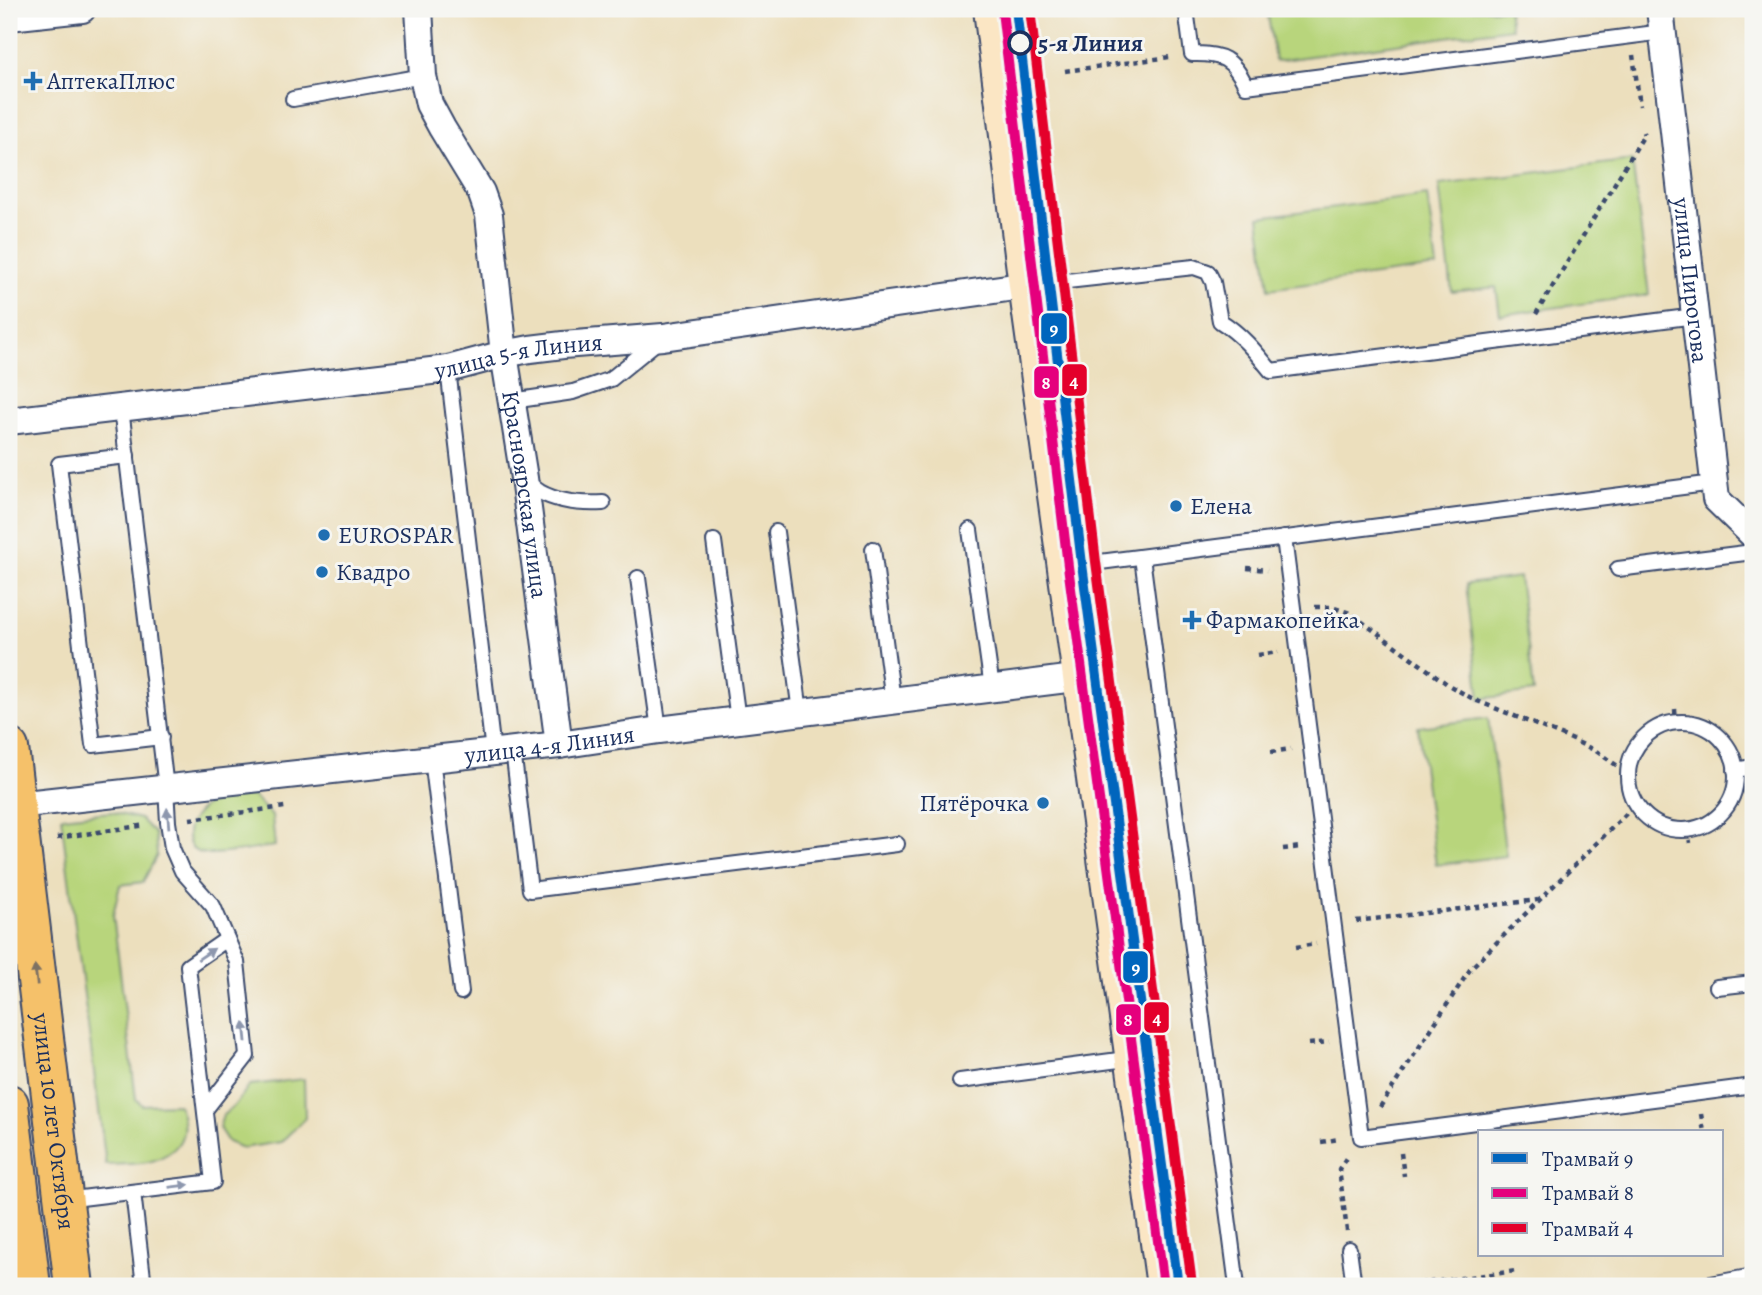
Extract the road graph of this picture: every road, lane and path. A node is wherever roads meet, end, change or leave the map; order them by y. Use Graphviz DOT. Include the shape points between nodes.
graph roads {
  1 [pos="82,9"];
  2 [pos="419,9"];
  3 [pos="993,9"];
  4 [pos="1186,9"];
  5 [pos="9,17"];
  6 [pos="1661,20"];
  7 [pos="1630,36"];
  8 [pos="1192,54"];
  9 [pos="1065,71"];
  10 [pos="423,76"];
  11 [pos="293,99"];
  12 [pos="1640,110"];
  13 [pos="1642,122"];
  14 [pos="1028,285"];
  15 [pos="1695,316"];
  16 [pos="663,337"];
  17 [pos="1521,338"];
  18 [pos="503,354"];
  19 [pos="448,369"];
  20 [pos="512,401"];
  21 [pos="121,408"];
  22 [pos="9,421"];
  23 [pos="127,456"];
  24 [pos="524,478"];
  25 [pos="1714,483"];
  26 [pos="603,503"];
  27 [pos="970,530"];
  28 [pos="776,532"];
  29 [pos="1753,535"];
  30 [pos="1284,538"];
  31 [pos="714,541"];
  32 [pos="873,550"];
  33 [pos="1753,552"];
  34 [pos="1142,556"];
  35 [pos="1067,566"];
  36 [pos="1618,569"];
  37 [pos="638,579"];
  38 [pos="1293,607"];
  39 [pos="1083,677"];
  40 [pos="992,688"];
  41 [pos="893,701"];
  42 [pos="800,712"];
  43 [pos="738,720"];
  44 [pos="659,730"];
  45 [pos="161,737"];
  46 [pos="559,745"];
  47 [pos="9,748"];
  48 [pos="503,751"];
  49 [pos="432,759"];
  50 [pos="1753,768"];
  51 [pos="1735,770"];
  52 [pos="1629,774"];
  53 [pos="166,788"];
  54 [pos="1636,804"];
  55 [pos="16,805"];
  56 [pos="897,844"];
  57 [pos="1304,847"];
  58 [pos="1283,849"];
  59 [pos="1539,900"];
  60 [pos="1333,923"];
  61 [pos="227,939"];
  62 [pos="1753,983"];
  63 [pos="1717,988"];
  64 [pos="461,992"];
  65 [pos="1135,1058"];
  66 [pos="960,1081"];
  67 [pos="1753,1086"];
  68 [pos="9,1104"];
  69 [pos="205,1110"];
  70 [pos="1702,1119"];
  71 [pos="1704,1130"];
  72 [pos="1361,1137"];
  73 [pos="1341,1139"];
  74 [pos="1321,1142"];
  75 [pos="133,1192"];
  76 [pos="63,1200"];
  77 [pos="15,1207"];
  78 [pos="1349,1249"];
  79 [pos="1516,1271"];
  80 [pos="1753,1276"];
  81 [pos="31,1286"];
  82 [pos="74,1286"];
  83 [pos="144,1286"];
  84 [pos="1166,1286"];
  85 [pos="1237,1286"];
  86 [pos="1354,1286"];
  87 [pos="1400,1286"];
  88 [pos="1700,1286"];
  1 -- 5 [label="street"];
  2 -- 10 [label="street, Красноярская улица"];
  3 -- 14 [label="main road"];
  4 -- 8 [label="lane"];
  6 -- 7 [label="lane"];
  6 -- 15 [label="street, улица Пирогова"];
  7 -- 8 [label="lane" via="1246,86 1226,59"];
  7 -- 12 [label="path"];
  8 -- 9 [label="path"];
  10 -- 11 [label="lane"];
  10 -- 18 [label="street, Красноярская улица" via="429,104 481,192 489,215"];
  13 -- 17 [label="path" via="1644,135"];
  14 -- 16 [label="street, улица 5-я Линия"];
  14 -- 17 [label="lane" via="1194,267 1208,272 1213,282 1220,321 1253,347 1271,371"];
  14 -- 35 [label="main road"];
  15 -- 17 [label="lane"];
  15 -- 25 [label="street, улица Пирогова"];
  16 -- 18 [label="street, улица 5-я Линия"];
  16 -- 20 [label="lane" via="611,379 573,392"];
  18 -- 19 [label="street, улица 5-я Линия"];
  18 -- 20 [label="street, Красноярская улица"];
  19 -- 21 [label="street, улица 5-я Линия"];
  19 -- 48 [label="lane"];
  20 -- 24 [label="street, Красноярская улица"];
  21 -- 22 [label="street, улица 5-я Линия"];
  21 -- 23 [label="lane"];
  23 -- 45 [label="lane"];
  23 -- 45 [label="lane" via="59,464 91,732 93,745"];
  24 -- 26 [label="lane" via="539,492 556,498"];
  24 -- 46 [label="street, Красноярская улица"];
  25 -- 29 [label="street, улица Пирогова" via="1716,499"];
  25 -- 30 [label="lane"];
  27 -- 40 [label="lane"];
  28 -- 42 [label="lane"];
  30 -- 34 [label="lane"];
  30 -- 38 [label="lane"];
  31 -- 43 [label="lane"];
  32 -- 41 [label="lane"];
  33 -- 36 [label="lane"];
  34 -- 35 [label="lane"];
  34 -- 85 [label="lane"];
  35 -- 39 [label="main road"];
  37 -- 44 [label="lane"];
  38 -- 52 [label="path" via="1331,607 1350,613 1475,700 1596,751"];
  38 -- 60 [label="lane"];
  39 -- 40 [label="street, улица 4-я Линия"];
  39 -- 65 [label="main road"];
  40 -- 41 [label="street, улица 4-я Линия"];
  41 -- 42 [label="street, улица 4-я Линия"];
  42 -- 43 [label="street, улица 4-я Линия"];
  43 -- 44 [label="street, улица 4-я Линия"];
  44 -- 46 [label="street, улица 4-я Линия"];
  45 -- 53 [label="lane"];
  46 -- 48 [label="street, улица 4-я Линия"];
  47 -- 55 [label="main road, улица 10 лет Октября"];
  48 -- 49 [label="street, улица 4-я Линия"];
  48 -- 56 [label="lane" via="530,890"];
  49 -- 53 [label="street, улица 4-я Линия"];
  49 -- 64 [label="lane"];
  50 -- 51 [label="lane"];
  51 -- 52 [label="lane" via="1728,748 1718,736 1675,715 1638,745"];
  51 -- 54 [label="lane" via="1734,793 1727,807 1689,836 1658,824"];
  52 -- 54 [label="lane"];
  53 -- 55 [label="street, улица 4-я Линия"];
  61 -- 53 [label="lane, one-way" via="213,906 182,871 172,848"];
  54 -- 59 [label="path"];
  76 -- 55 [label="main road, улица 10 лет Октября, one-way"];
  57 -- 58 [label="path"];
  59 -- 60 [label="path"];
  59 -- 72 [label="path" via="1471,968"];
  60 -- 72 [label="lane"];
  69 -- 61 [label="lane, one-way" via="247,1056 237,962"];
  69 -- 61 [label="lane, one-way" via="188,966"];
  62 -- 63 [label="lane"];
  65 -- 66 [label="lane"];
  65 -- 84 [label="main road"];
  67 -- 72 [label="lane"];
  68 -- 77 [label="main road, улица 10 лет Октября"];
  75 -- 69 [label="lane, one-way" via="214,1182"];
  70 -- 71 [label="path"];
  72 -- 78 [label="path" via="1339,1169"];
  73 -- 74 [label="path"];
  75 -- 76 [label="lane"];
  75 -- 83 [label="lane"];
  76 -- 82 [label="main road, улица 10 лет Октября"];
  77 -- 81 [label="main road, улица 10 лет Октября"];
  78 -- 86 [label="lane"];
  79 -- 87 [label="path"];
  80 -- 88 [label="lane"];
}
